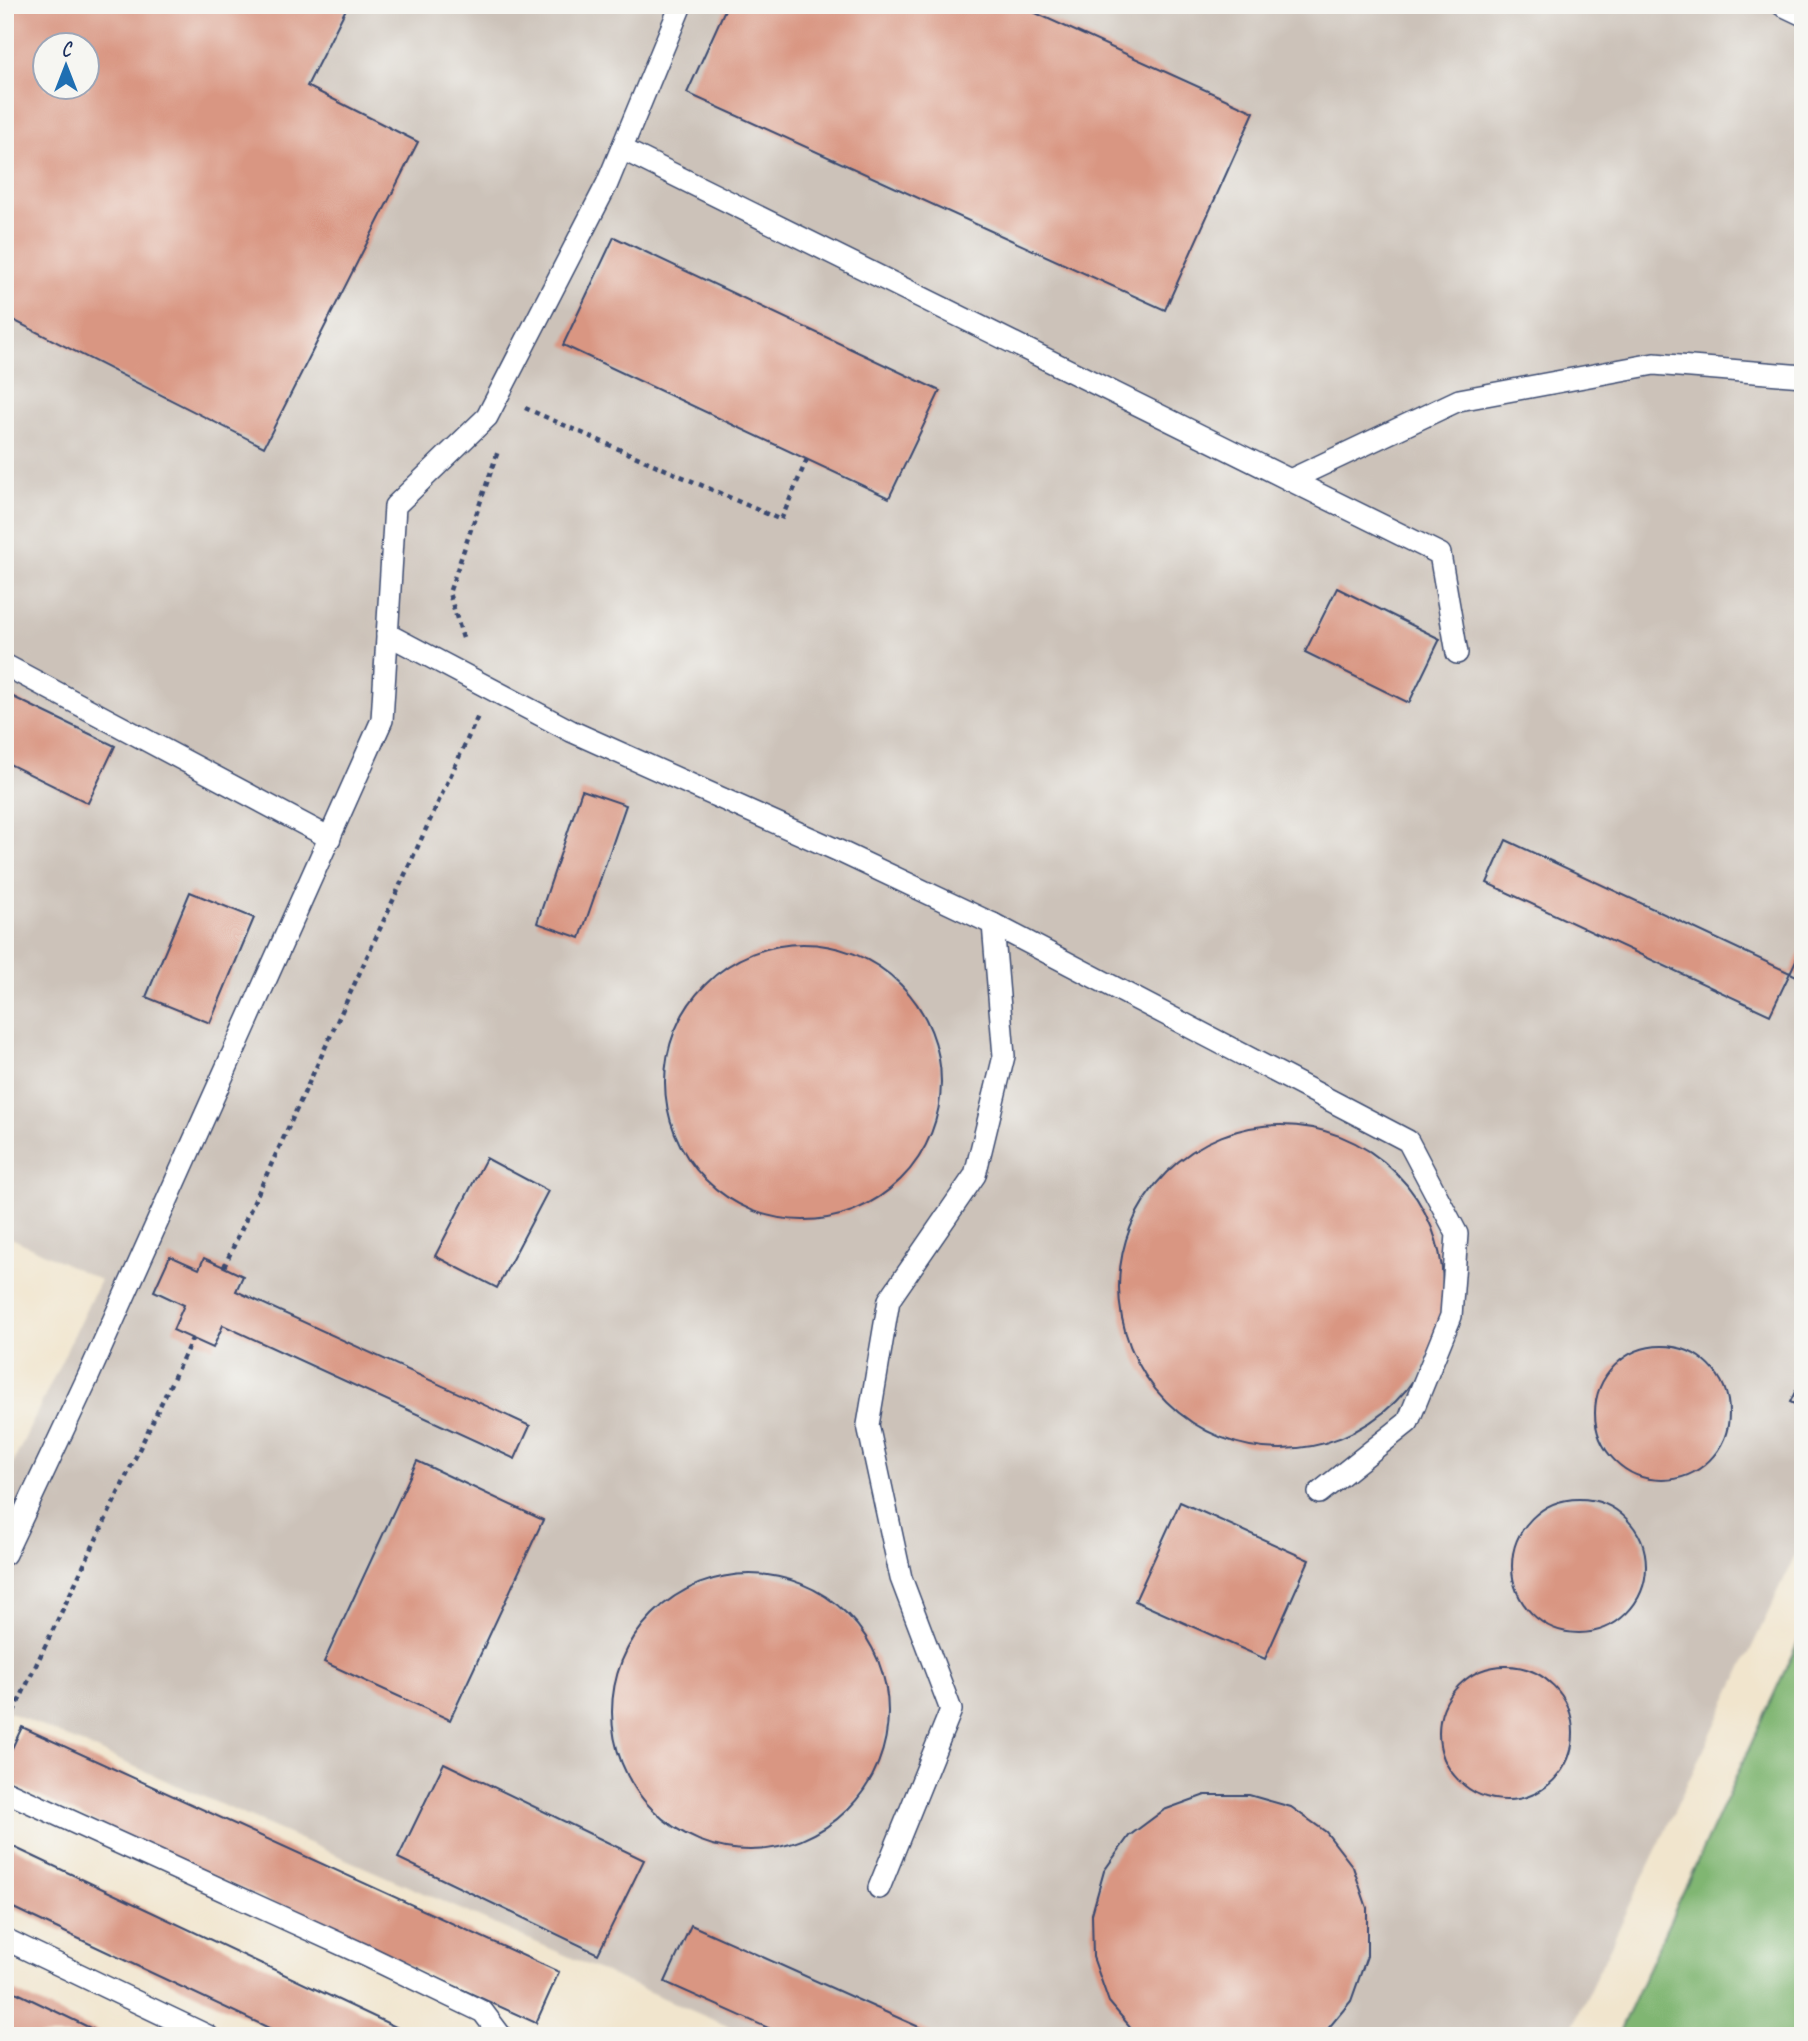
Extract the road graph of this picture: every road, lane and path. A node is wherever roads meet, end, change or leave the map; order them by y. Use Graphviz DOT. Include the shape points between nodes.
graph roads {
  1 [pos="681,5"];
  2 [pos="1782,5"];
  3 [pos="1803,15"];
  4 [pos="622,149"];
  5 [pos="1803,376"];
  6 [pos="514,404"];
  7 [pos="502,442"];
  8 [pos="807,460"];
  9 [pos="1290,480"];
  10 [pos="387,634"];
  11 [pos="1457,653"];
  12 [pos="5,665"];
  13 [pos="476,681"];
  14 [pos="330,838"];
  15 [pos="993,924"];
  16 [pos="224,1267"];
  17 [pos="192,1339"];
  18 [pos="1319,1493"];
  19 [pos="5,1554"];
  20 [pos="5,1730"];
  21 [pos="5,1791"];
  22 [pos="879,1888"];
  23 [pos="5,1939"];
  24 [pos="208,2036"];
  25 [pos="501,2036"];
  1 -- 4 [label="lane"];
  2 -- 3 [label="lane"];
  4 -- 9 [label="lane"];
  4 -- 10 [label="lane" via="487,417 395,506"];
  5 -- 9 [label="lane" via="1654,364 1459,400"];
  6 -- 8 [label="path" via="781,520"];
  7 -- 13 [label="path" via="449,593"];
  9 -- 11 [label="lane" via="1440,554"];
  10 -- 13 [label="lane"];
  10 -- 14 [label="lane" via="382,720"];
  12 -- 14 [label="lane"];
  13 -- 15 [label="lane" via="571,731"];
  13 -- 16 [label="path" via="483,705"];
  14 -- 19 [label="lane"];
  15 -- 18 [label="lane" via="1408,1141 1457,1234 1451,1316 1408,1422"];
  15 -- 22 [label="lane" via="1004,1056 975,1175 888,1300 868,1425 901,1578 951,1710"];
  17 -- 20 [label="path"];
  21 -- 25 [label="lane" via="483,2012"];
  23 -- 24 [label="lane"];
}
